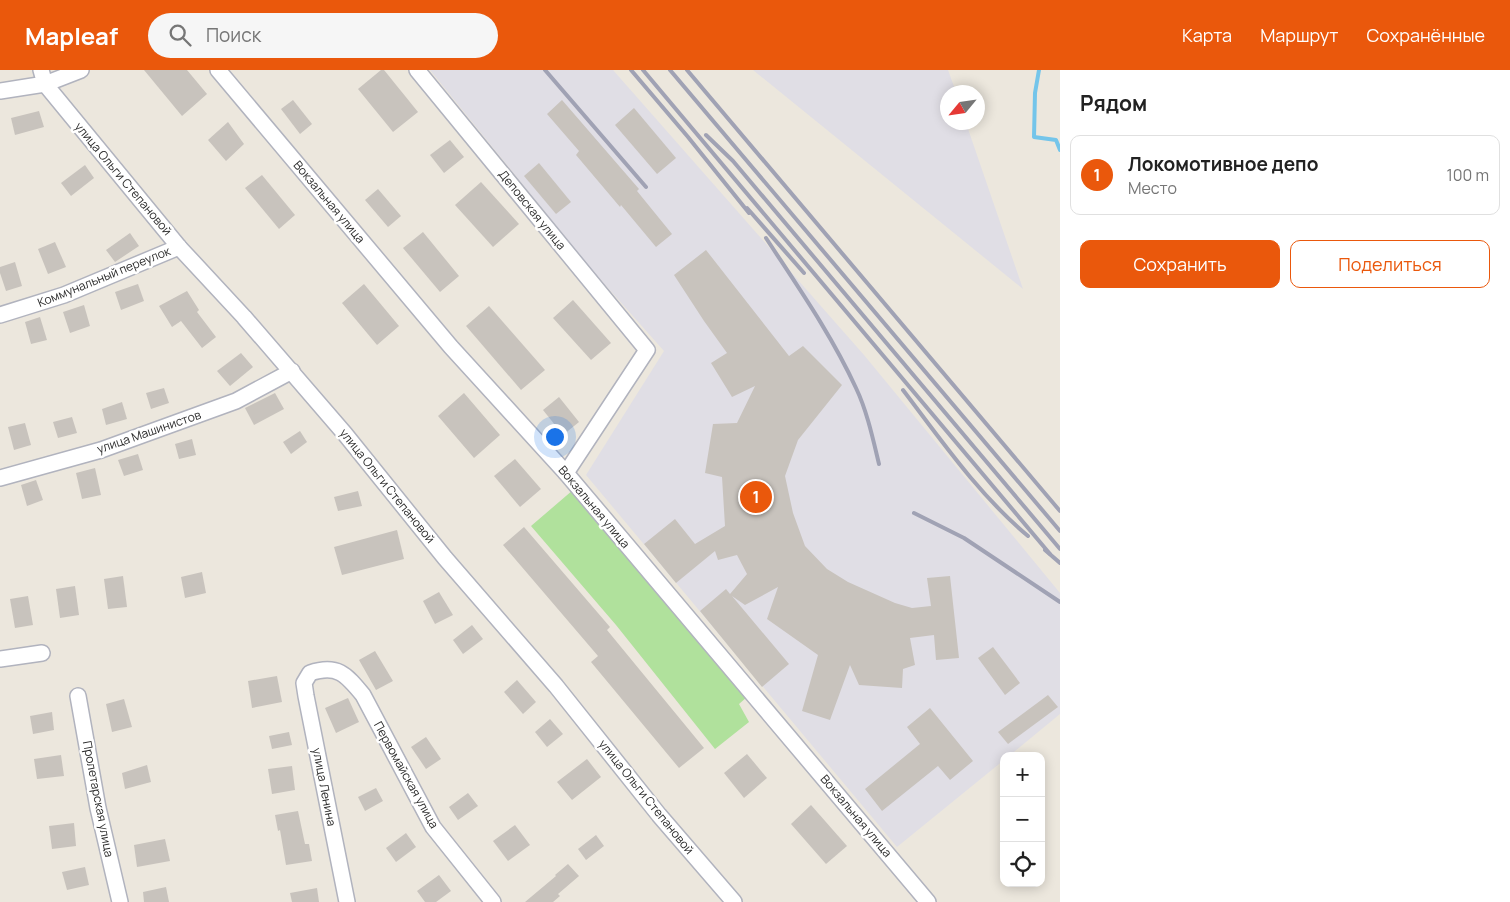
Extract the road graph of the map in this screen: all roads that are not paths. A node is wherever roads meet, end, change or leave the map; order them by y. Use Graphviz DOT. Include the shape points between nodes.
graph roads {
  1 [pos="81,70"];
  2 [pos="218,70"];
  3 [pos="417,70"];
  4 [pos="43,77"];
  5 [pos="0,91"];
  6 [pos="180,247"];
  7 [pos="0,315"];
  8 [pos="292,371"];
  9 [pos="566,473"];
  10 [pos="0,478"];
  11 [pos="42,653"];
  12 [pos="0,659"];
  13 [pos="310,673"];
  14 [pos="78,696"];
  15 [pos="120,902"];
  16 [pos="347,902"];
  17 [pos="493,902"];
  18 [pos="734,902"];
  19 [pos="928,902"];
  1 -- 4 [label="street"];
  2 -- 9 [label="street, Вокзальная улица" via="451,347"];
  3 -- 9 [label="street, Деповская улица" via="648,350"];
  4 -- 5 [label="street"];
  4 -- 6 [label="street, улица Ольги Степановой"];
  6 -- 7 [label="street, Коммунальный переулок" via="64,295"];
  6 -- 8 [label="street, улица Ольги Степановой"];
  8 -- 10 [label="street, улица Машинистов" via="236,401 101,450"];
  8 -- 18 [label="street, улица Ольги Степановой"];
  9 -- 19 [label="street, Вокзальная улица"];
  11 -- 12 [label="street"];
  13 -- 16 [label="street, улица Ленина" via="304,683 306,696"];
  13 -- 17 [label="street, Первомайская улица" via="321,669 337,670 350,678 363,695 433,827"];
  14 -- 15 [label="street, Пролетарская улица" via="98,808"];
}
